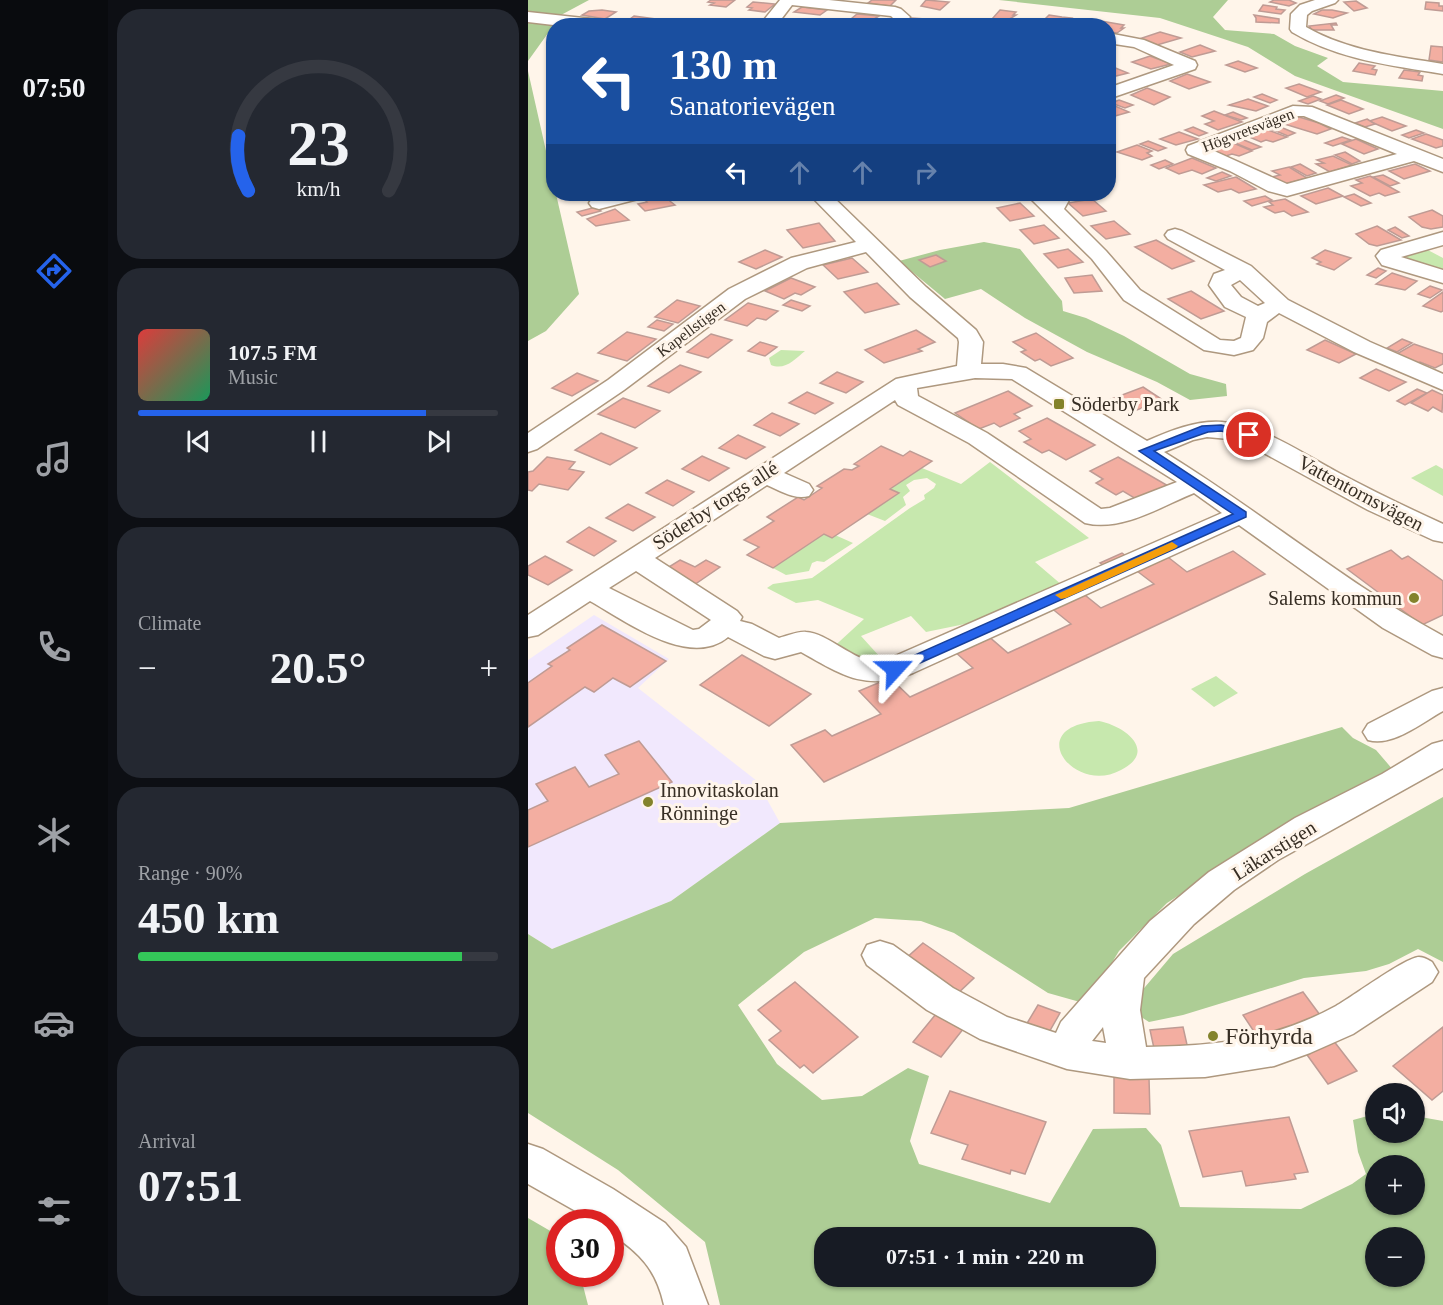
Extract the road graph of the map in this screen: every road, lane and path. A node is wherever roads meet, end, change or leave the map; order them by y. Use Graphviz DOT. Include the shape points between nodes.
graph roads {
  1 [pos="788,0"];
  2 [pos="1330,0"];
  3 [pos="528,17"];
  4 [pos="773,18"];
  5 [pos="900,18"];
  6 [pos="546,19"];
  7 [pos="1116,39"];
  8 [pos="1443,69"];
  9 [pos="1116,92"];
  10 [pos="1416,155"];
  11 [pos="1443,166"];
  12 [pos="607,201"];
  13 [pos="827,201"];
  14 [pos="599,203"];
  15 [pos="1053,210"];
  16 [pos="1174,235"];
  17 [pos="1443,238"];
  18 [pos="870,245"];
  19 [pos="1243,271"];
  20 [pos="1443,277"];
  21 [pos="1280,305"];
  22 [pos="1259,315"];
  23 [pos="968,371"];
  24 [pos="1443,383"];
  25 [pos="904,384"];
  26 [pos="528,444"];
  27 [pos="1145,451"];
  28 [pos="764,474"];
  29 [pos="1197,483"];
  30 [pos="800,490"];
  31 [pos="1242,514"];
  32 [pos="1443,534"];
  33 [pos="634,557"];
  34 [pos="588,588"];
  35 [pos="723,626"];
  36 [pos="528,628"];
  37 [pos="1443,648"];
  38 [pos="1443,698"];
  39 [pos="1379,732"];
  40 [pos="1443,752"];
  41 [pos="880,955"];
  42 [pos="1419,972"];
  43 [pos="1126,976"];
  44 [pos="1067,1053"];
  45 [pos="1130,1063"];
  46 [pos="528,1162"];
  47 [pos="683,1300"];
  1 -- 4 [label="street"];
  1 -- 5 [label="street" via="895,12"];
  2 -- 8 [label="street" via="1299,14 1298,29 1324,44 1370,57"];
  3 -- 6 [label="street"];
  7 -- 9 [label="street" via="1138,43 1195,67"];
  10 -- 10 [label="street, Högvretsvägen" via="1301,110 1195,150 1287,190"];
  10 -- 11 [label="street, Högvretsvägen"];
  12 -- 14 [label="street"];
  13 -- 18 [label="street"];
  15 -- 22 [label="street" via="1099,255 1132,295 1212,345 1226,348 1248,343"];
  16 -- 19 [label="street"];
  17 -- 20 [label="street" via="1387,256"];
  18 -- 23 [label="street" via="968,335"];
  18 -- 26 [label="street, Kapellstigen" via="799,263 737,294 616,385"];
  19 -- 21 [label="street"];
  19 -- 22 [label="street" via="1222,279 1220,285 1233,302"];
  21 -- 22 [label="street"];
  21 -- 24 [label="street"];
  23 -- 25 [label="street"];
  23 -- 27 [label="street" via="998,369 1018,373"];
  25 -- 28 [label="street, Söderby torgs allé"];
  25 -- 29 [label="street" via="907,400 978,438 1095,517 1114,516"];
  27 -- 29 [label="street"];
  27 -- 32 [label="street, Vattentornsvägen" via="1200,430 1233,430 1267,443 1377,504"];
  28 -- 30 [label="street"];
  28 -- 33 [label="street, Söderby torgs allé"];
  29 -- 31 [label="street"];
  31 -- 35 [label="street" via="880,673 867,672 805,641 775,649"];
  31 -- 37 [label="street" via="1393,621"];
  33 -- 34 [label="street, Söderby torgs allé"];
  33 -- 35 [label="street" via="727,617"];
  34 -- 35 [label="street" via="672,633 694,640"];
  34 -- 36 [label="street, Söderby torgs allé"];
  38 -- 39 [label="street"];
  40 -- 43 [label="street, Läkarstigen" via="1248,864 1160,933"];
  41 -- 44 [label="street" via="940,999 994,1028"];
  42 -- 45 [label="street" via="1365,1009 1283,1047 1192,1063"];
  43 -- 44 [label="street, Läkarstigen" via="1075,1033"];
  43 -- 45 [label="street, Läkarstigen" via="1120,1014"];
  44 -- 45 [label="street"];
  46 -- 47 [label="street" via="627,1221 664,1251"];
}
